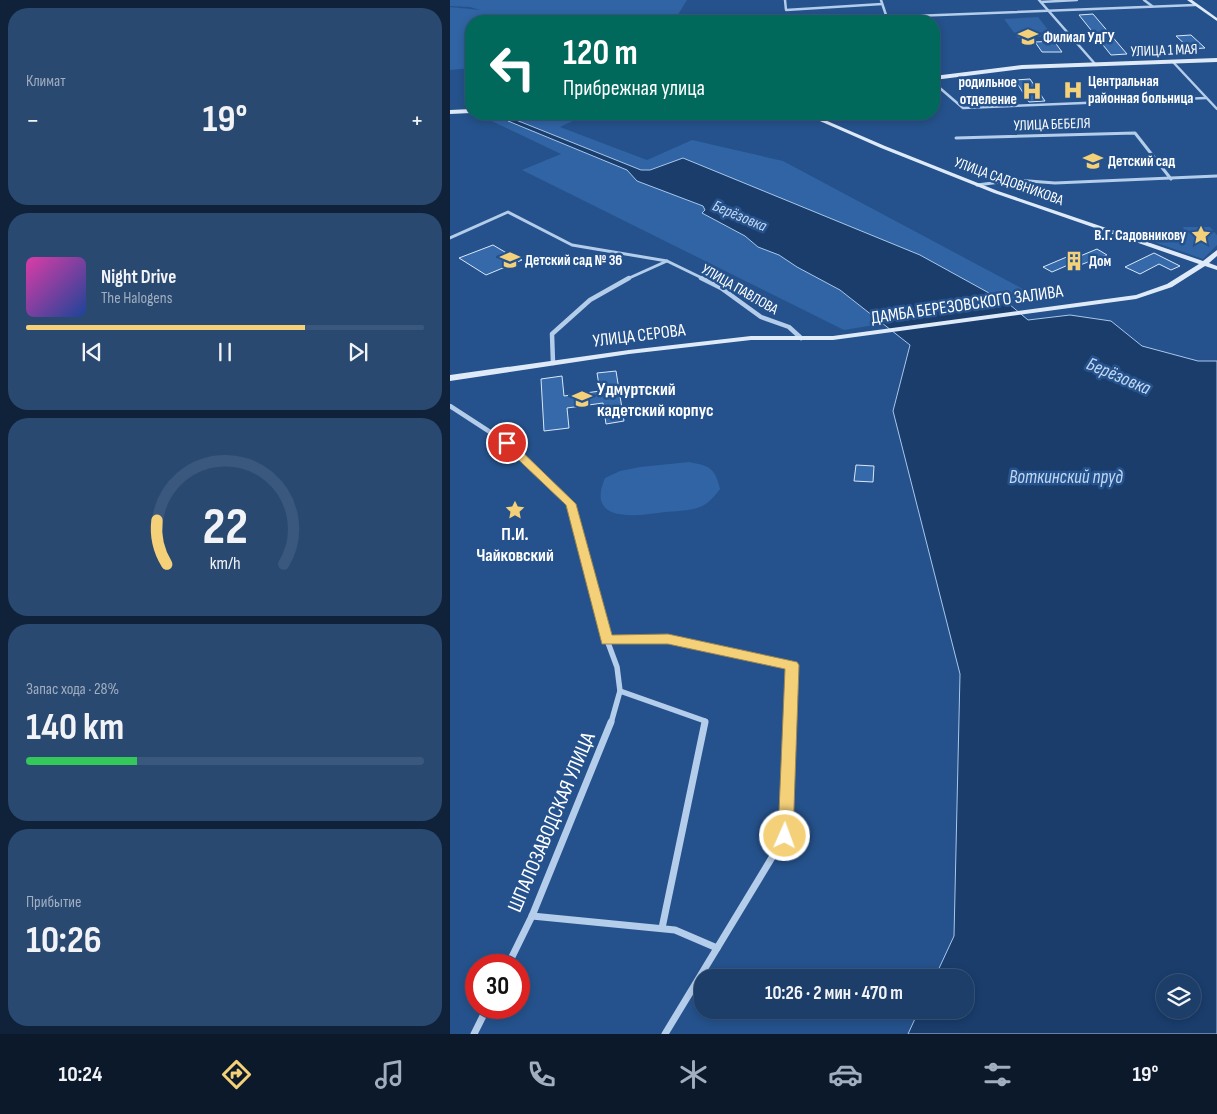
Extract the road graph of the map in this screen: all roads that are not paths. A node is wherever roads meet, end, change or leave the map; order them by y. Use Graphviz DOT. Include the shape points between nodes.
graph roads {
  1 [pos="784,0"];
  2 [pos="881,0"];
  3 [pos="1077,0"];
  4 [pos="1144,0"];
  5 [pos="1189,0"];
  6 [pos="1040,1"];
  7 [pos="882,4"];
  8 [pos="1195,4"];
  9 [pos="1153,6"];
  10 [pos="1050,11"];
  11 [pos="1208,14"];
  12 [pos="1217,14"];
  13 [pos="886,15"];
  14 [pos="940,15"];
  15 [pos="1217,20"];
  16 [pos="1217,60"];
  17 [pos="1173,62"];
  18 [pos="1096,65"];
  19 [pos="940,77"];
  20 [pos="940,88"];
  21 [pos="1206,98"];
  22 [pos="1217,109"];
  23 [pos="465,111"];
  24 [pos="450,112"];
  25 [pos="821,120"];
  26 [pos="956,138"];
  27 [pos="1217,176"];
  28 [pos="1171,179"];
  29 [pos="977,185"];
  30 [pos="450,238"];
  31 [pos="1217,252"];
  32 [pos="667,261"];
  33 [pos="1205,264"];
  34 [pos="1217,268"];
  35 [pos="801,338"];
  36 [pos="832,338"];
  37 [pos="553,363"];
  38 [pos="450,378"];
  39 [pos="450,406"];
  40 [pos="607,640"];
  41 [pos="620,691"];
  42 [pos="532,916"];
  43 [pos="662,928"];
  44 [pos="717,948"];
  45 [pos="513,954"];
  46 [pos="482,1019"];
  47 [pos="474,1034"];
  48 [pos="665,1034"];
  1 -- 7 [label="street" via="786,10"];
  2 -- 7 [label="street"];
  3 -- 6 [label="street"];
  4 -- 9 [label="street"];
  5 -- 8 [label="main road"];
  6 -- 10 [label="street"];
  7 -- 13 [label="street"];
  8 -- 9 [label="street"];
  8 -- 11 [label="main road"];
  9 -- 10 [label="street"];
  10 -- 14 [label="street"];
  10 -- 18 [label="street"];
  11 -- 12 [label="main road"];
  11 -- 15 [label="main road"];
  16 -- 17 [label="main road, УЛИЦА 1 МАЯ"];
  17 -- 18 [label="main road, УЛИЦА 1 МАЯ"];
  17 -- 21 [label="street"];
  18 -- 19 [label="main road, УЛИЦА 1 МАЯ" via="1007,68"];
  20 -- 21 [label="street" via="963,108"];
  21 -- 22 [label="street"];
  23 -- 24 [label="main road"];
  25 -- 29 [label="main road, УЛИЦА САДОВНИКОВА"];
  26 -- 28 [label="street, УЛИЦА БЕБЕЛЯ" via="1135,133"];
  27 -- 28 [label="street"];
  28 -- 29 [label="street" via="995,180"];
  29 -- 33 [label="main road, УЛИЦА САДОВНИКОВА"];
  30 -- 32 [label="street, УЛИЦА ПАВЛОВА" via="508,212 572,245"];
  31 -- 33 [label="main road, ДАМБА БЕРЕЗОВСКОГО ЗАЛИВА"];
  32 -- 35 [label="street, УЛИЦА ПАВЛОВА" via="721,288 761,317 789,327"];
  32 -- 37 [label="street" via="590,300 552,334"];
  33 -- 34 [label="main road, УЛИЦА САДОВНИКОВА"];
  33 -- 36 [label="main road, ДАМБА БЕРЕЗОВСКОГО ЗАЛИВА" via="1164,288 1136,297"];
  35 -- 36 [label="main road, УЛИЦА СЕРОВА"];
  35 -- 37 [label="main road, УЛИЦА СЕРОВА" via="751,338"];
  37 -- 38 [label="main road, УЛИЦА СЕРОВА"];
  39 -- 40 [label="street" via="507,443 571,504"];
  40 -- 41 [label="street" via="617,667"];
  40 -- 44 [label="street" via="668,639 792,665 785,836"];
  41 -- 42 [label="street, ШПАЛОЗАВОДСКАЯ УЛИЦА" via="608,734"];
  41 -- 43 [label="street" via="706,722"];
  42 -- 43 [label="street"];
  42 -- 45 [label="street, ШПАЛОЗАВОДСКАЯ УЛИЦА"];
  43 -- 44 [label="street" via="675,930"];
  44 -- 48 [label="street"];
  46 -- 47 [label="street"];
}
